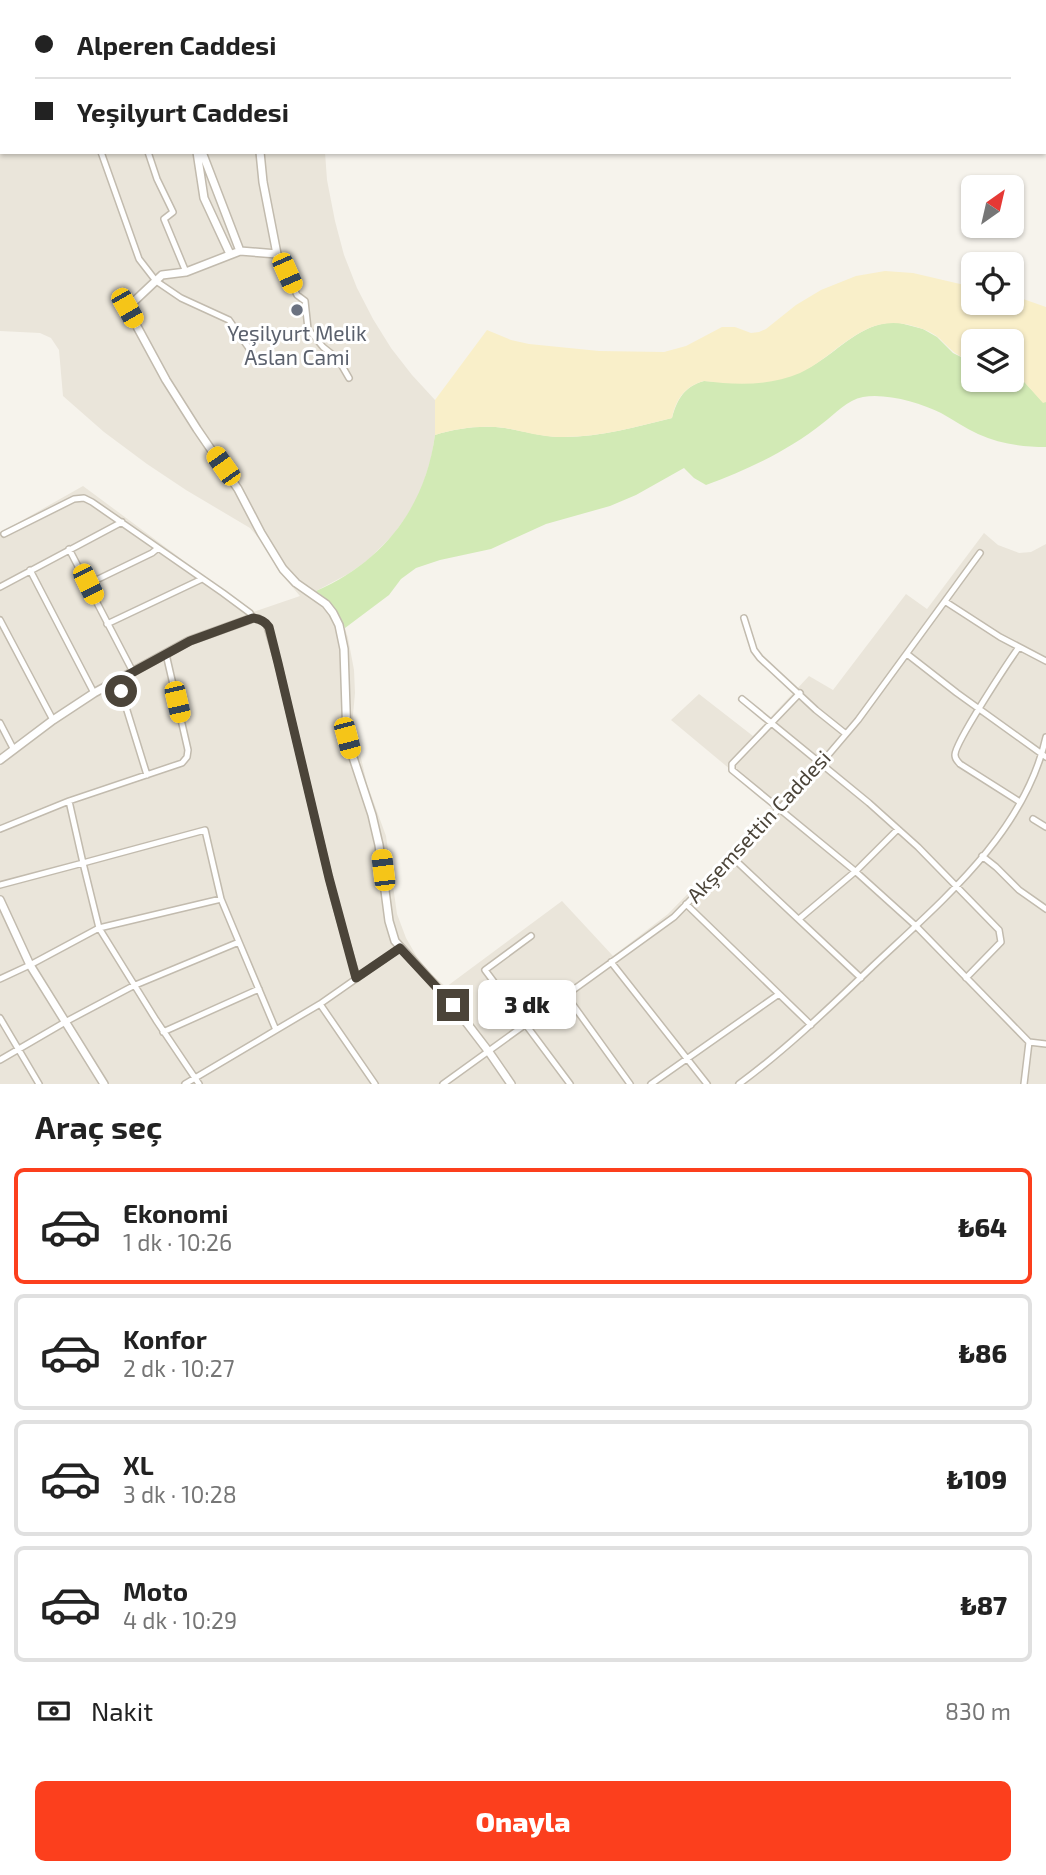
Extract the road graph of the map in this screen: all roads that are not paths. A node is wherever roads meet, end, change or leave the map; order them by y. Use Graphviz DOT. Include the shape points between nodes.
graph roads {
  1 [pos="102,154"];
  2 [pos="149,154"];
  3 [pos="200,154"];
  4 [pos="201,154"];
  5 [pos="260,154"];
  6 [pos="208,168"];
  7 [pos="200,171"];
  8 [pos="218,192"];
  9 [pos="204,198"];
  10 [pos="240,251"];
  11 [pos="230,254"];
  12 [pos="277,254"];
  13 [pos="186,272"];
  14 [pos="156,281"];
  15 [pos="253,354"];
  16 [pos="349,377"];
  17 [pos="122,522"];
  18 [pos="4,534"];
  19 [pos="158,548"];
  20 [pos="69,549"];
  21 [pos="980,553"];
  22 [pos="30,570"];
  23 [pos="202,579"];
  24 [pos="88,584"];
  25 [pos="0,587"];
  26 [pos="946,601"];
  27 [pos="253,618"];
  28 [pos="744,618"];
  29 [pos="0,620"];
  30 [pos="107,624"];
  31 [pos="7,634"];
  32 [pos="0,638"];
  33 [pos="1018,647"];
  34 [pos="166,654"];
  35 [pos="907,654"];
  36 [pos="1046,661"];
  37 [pos="132,672"];
  38 [pos="115,682"];
  39 [pos="94,693"];
  40 [pos="800,693"];
  41 [pos="742,699"];
  42 [pos="979,710"];
  43 [pos="53,720"];
  44 [pos="0,723"];
  45 [pos="771,723"];
  46 [pos="846,734"];
  47 [pos="1046,737"];
  48 [pos="15,750"];
  49 [pos="1044,756"];
  50 [pos="0,760"];
  51 [pos="820,764"];
  52 [pos="147,775"];
  53 [pos="69,801"];
  54 [pos="1020,802"];
  55 [pos="778,809"];
  56 [pos="1033,819"];
  57 [pos="1046,827"];
  58 [pos="0,829"];
  59 [pos="898,830"];
  60 [pos="982,856"];
  61 [pos="732,857"];
  62 [pos="83,863"];
  63 [pos="855,871"];
  64 [pos="0,885"];
  65 [pos="957,886"];
  66 [pos="221,899"];
  67 [pos="0,900"];
  68 [pos="686,904"];
  69 [pos="1046,909"];
  70 [pos="799,919"];
  71 [pos="916,926"];
  72 [pos="99,928"];
  73 [pos="531,936"];
  74 [pos="239,942"];
  75 [pos="400,948"];
  76 [pos="611,962"];
  77 [pos="30,965"];
  78 [pos="356,978"];
  79 [pos="861,978"];
  80 [pos="966,978"];
  81 [pos="0,979"];
  82 [pos="134,986"];
  83 [pos="259,989"];
  84 [pos="779,994"];
  85 [pos="566,995"];
  86 [pos="320,1004"];
  87 [pos="0,1018"];
  88 [pos="66,1021"];
  89 [pos="526,1024"];
  90 [pos="811,1025"];
  91 [pos="276,1031"];
  92 [pos="163,1032"];
  93 [pos="1029,1042"];
  94 [pos="1046,1044"];
  95 [pos="18,1050"];
  96 [pos="489,1052"];
  97 [pos="0,1060"];
  98 [pos="686,1060"];
  99 [pos="197,1081"];
  100 [pos="39,1084"];
  101 [pos="104,1084"];
  102 [pos="185,1084"];
  103 [pos="375,1084"];
  104 [pos="443,1084"];
  105 [pos="511,1084"];
  106 [pos="570,1084"];
  107 [pos="630,1084"];
  108 [pos="651,1084"];
  109 [pos="707,1084"];
  110 [pos="739,1084"];
  111 [pos="1024,1084"];
  1 -- 14 [label="street" via="139,258"];
  2 -- 13 [label="street" via="173,212 164,219"];
  3 -- 7 [label="street"];
  4 -- 6 [label="street"];
  5 -- 12 [label="street"];
  6 -- 7 [label="street"];
  6 -- 8 [label="street"];
  7 -- 9 [label="street"];
  8 -- 9 [label="street"];
  8 -- 10 [label="street"];
  9 -- 11 [label="street"];
  10 -- 11 [label="street"];
  10 -- 12 [label="street"];
  11 -- 13 [label="street"];
  12 -- 16 [label="street" via="297,295 305,301 307,329 338,359"];
  13 -- 14 [label="street" via="162,275"];
  14 -- 15 [label="street" via="229,320"];
  14 -- 75 [label="street" via="127,308 283,569 326,604 339,625 347,738 374,825 389,921"];
  17 -- 18 [label="street" via="81,497"];
  17 -- 19 [label="street"];
  17 -- 20 [label="street"];
  19 -- 23 [label="street"];
  19 -- 24 [label="street"];
  20 -- 22 [label="street"];
  20 -- 24 [label="street"];
  21 -- 26 [label="street, Akşemsettin Caddesi"];
  22 -- 25 [label="street"];
  22 -- 39 [label="street"];
  23 -- 27 [label="street"];
  23 -- 30 [label="street"];
  24 -- 30 [label="street"];
  26 -- 33 [label="street"];
  26 -- 35 [label="street, Akşemsettin Caddesi"];
  27 -- 34 [label="street"];
  27 -- 78 [label="street" via="269,627"];
  28 -- 40 [label="street" via="754,650"];
  29 -- 31 [label="street"];
  30 -- 37 [label="street"];
  31 -- 32 [label="street"];
  31 -- 43 [label="street"];
  33 -- 36 [label="street"];
  33 -- 42 [label="street"];
  34 -- 37 [label="street"];
  34 -- 52 [label="street" via="188,754 182,763"];
  35 -- 42 [label="street"];
  35 -- 46 [label="street, Akşemsettin Caddesi"];
  37 -- 38 [label="street"];
  38 -- 39 [label="street"];
  38 -- 52 [label="street"];
  39 -- 43 [label="street"];
  40 -- 45 [label="street"];
  40 -- 46 [label="street"];
  41 -- 45 [label="street"];
  42 -- 49 [label="street"];
  42 -- 54 [label="street" via="955,757"];
  43 -- 48 [label="street"];
  44 -- 48 [label="street"];
  45 -- 51 [label="street"];
  45 -- 55 [label="street" via="731,765 735,774"];
  46 -- 51 [label="street, Akşemsettin Caddesi"];
  47 -- 49 [label="street"];
  48 -- 50 [label="street"];
  49 -- 54 [label="street"];
  51 -- 55 [label="street, Akşemsettin Caddesi"];
  51 -- 59 [label="street"];
  52 -- 53 [label="street"];
  53 -- 58 [label="street"];
  53 -- 62 [label="street"];
  54 -- 60 [label="street"];
  55 -- 61 [label="street, Akşemsettin Caddesi"];
  55 -- 63 [label="street"];
  56 -- 57 [label="street"];
  59 -- 63 [label="street"];
  59 -- 65 [label="street"];
  60 -- 65 [label="street"];
  60 -- 69 [label="street"];
  61 -- 68 [label="street, Akşemsettin Caddesi"];
  61 -- 70 [label="street"];
  62 -- 64 [label="street"];
  62 -- 66 [label="street" via="205,830"];
  62 -- 72 [label="street"];
  63 -- 70 [label="street"];
  63 -- 71 [label="street"];
  65 -- 71 [label="street"];
  65 -- 80 [label="street" via="999,930 1001,942"];
  66 -- 72 [label="street"];
  66 -- 74 [label="street"];
  67 -- 77 [label="street"];
  68 -- 76 [label="street, Akşemsettin Caddesi"];
  68 -- 84 [label="street"];
  70 -- 79 [label="street"];
  71 -- 79 [label="street"];
  71 -- 80 [label="street"];
  72 -- 77 [label="street"];
  72 -- 82 [label="street"];
  73 -- 89 [label="street" via="485,970"];
  74 -- 82 [label="street"];
  74 -- 83 [label="street"];
  75 -- 78 [label="street"];
  75 -- 96 [label="street"];
  76 -- 85 [label="street, Akşemsettin Caddesi"];
  76 -- 98 [label="street"];
  77 -- 81 [label="street"];
  77 -- 88 [label="street"];
  78 -- 86 [label="street"];
  79 -- 90 [label="street"];
  80 -- 93 [label="street"];
  82 -- 88 [label="street"];
  82 -- 92 [label="street"];
  83 -- 91 [label="street"];
  83 -- 92 [label="street"];
  84 -- 90 [label="street"];
  84 -- 98 [label="street"];
  85 -- 89 [label="street, Akşemsettin Caddesi"];
  85 -- 107 [label="street"];
  86 -- 91 [label="street"];
  86 -- 103 [label="street"];
  87 -- 95 [label="street"];
  88 -- 95 [label="street"];
  88 -- 101 [label="street"];
  89 -- 96 [label="street, Akşemsettin Caddesi"];
  89 -- 106 [label="street"];
  90 -- 110 [label="street"];
  91 -- 99 [label="street"];
  92 -- 99 [label="street"];
  93 -- 94 [label="street"];
  93 -- 111 [label="street"];
  95 -- 97 [label="street"];
  95 -- 100 [label="street"];
  96 -- 104 [label="street, Akşemsettin Caddesi"];
  96 -- 105 [label="street"];
  98 -- 108 [label="street"];
  98 -- 109 [label="street"];
  99 -- 102 [label="street"];
}
